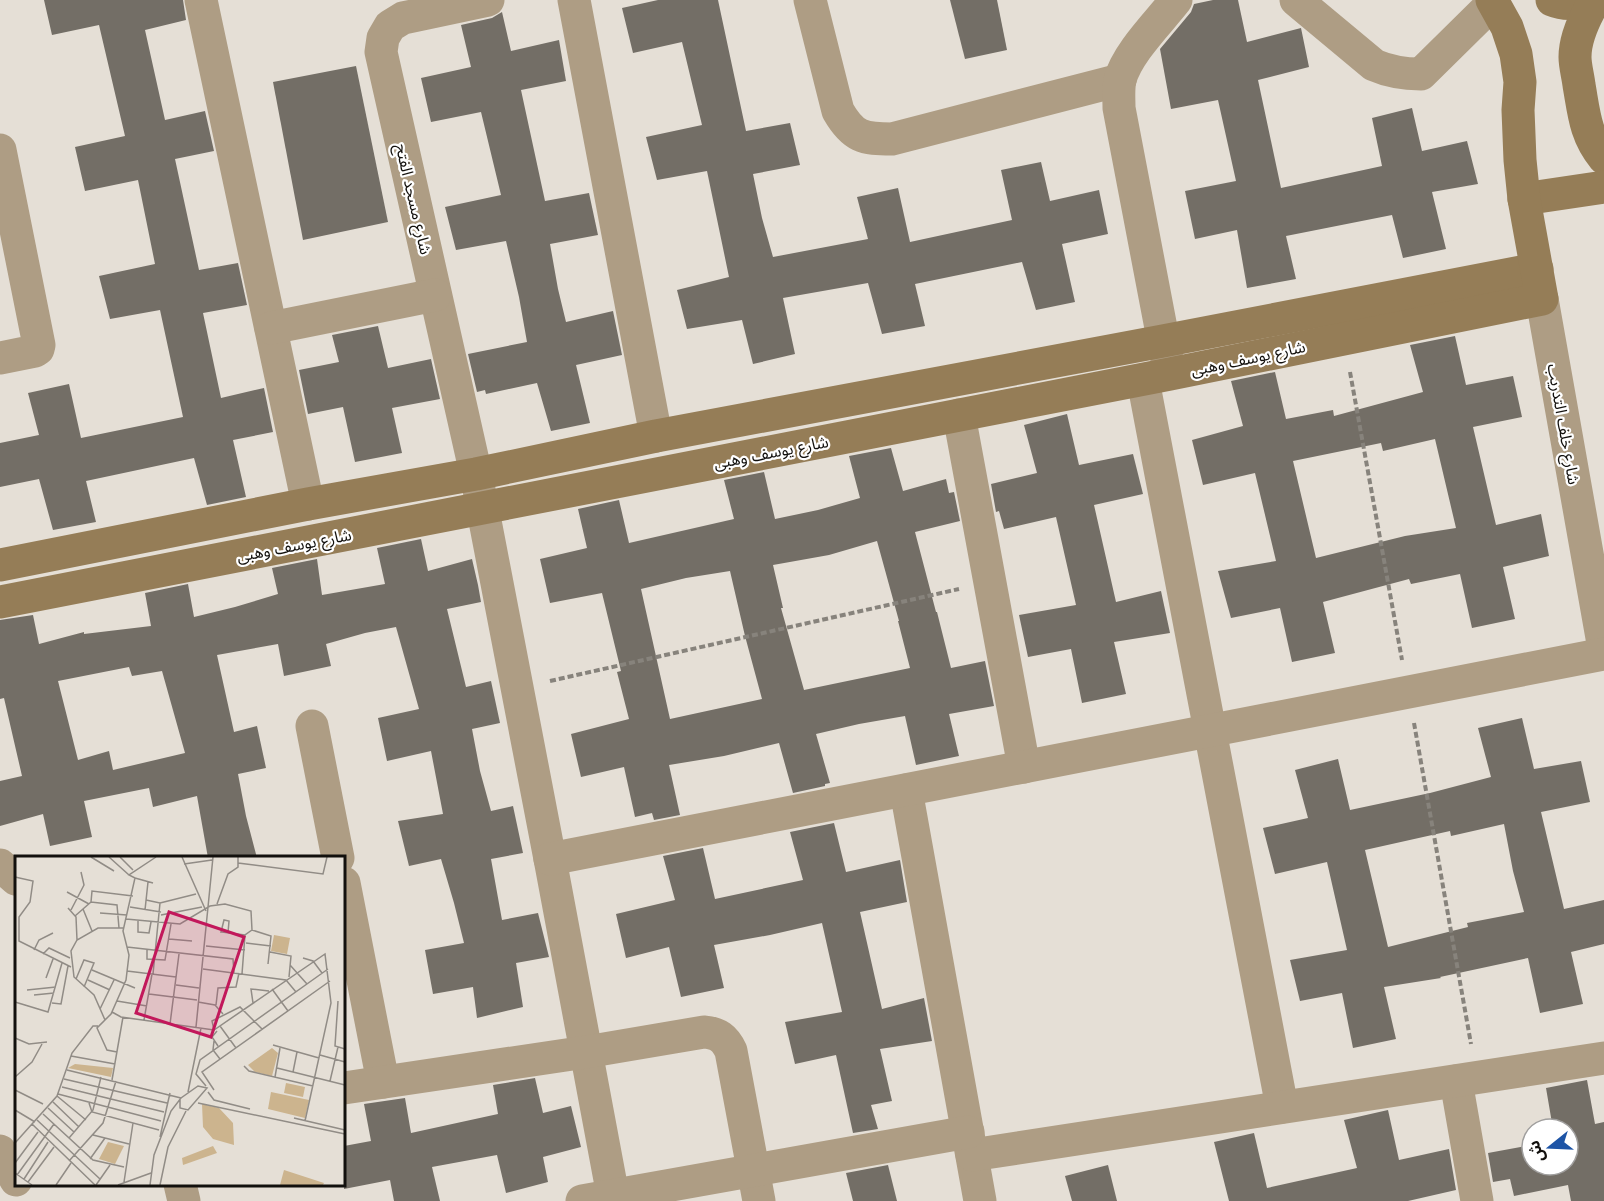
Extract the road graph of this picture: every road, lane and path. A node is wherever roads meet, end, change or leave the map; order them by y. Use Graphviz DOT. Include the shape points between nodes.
graph roads {
  1 [pos="201,0"];
  2 [pos="488,0"];
  3 [pos="574,0"];
  4 [pos="810,0"];
  5 [pos="1176,0"];
  6 [pos="1552,0"];
  7 [pos="1589,0"];
  8 [pos="1594,0"];
  9 [pos="1493,1"];
  10 [pos="1304,3"];
  11 [pos="1120,80"];
  12 [pos="0,150"];
  13 [pos="1604,158"];
  14 [pos="1604,187"];
  15 [pos="1524,199"];
  16 [pos="10,250"];
  17 [pos="1540,284"];
  18 [pos="435,295"];
  19 [pos="270,328"];
  20 [pos="1163,341"];
  21 [pos="0,358"];
  22 [pos="1156,377"];
  23 [pos="959,415"];
  24 [pos="656,436"];
  25 [pos="476,474"];
  26 [pos="308,504"];
  27 [pos="482,508"];
  28 [pos="0,565"];
  29 [pos="990,582"];
  30 [pos="0,602"];
  31 [pos="1604,649"];
  32 [pos="1604,654"];
  33 [pos="517,688"];
  34 [pos="312,726"];
  35 [pos="1210,730"];
  36 [pos="1024,766"];
  37 [pos="906,790"];
  38 [pos="338,856"];
  39 [pos="550,859"];
  40 [pos="0,865"];
  41 [pos="15,878"];
  42 [pos="345,889"];
  43 [pos="586,1052"];
  44 [pos="1604,1058"];
  45 [pos="1456,1081"];
  46 [pos="384,1082"];
  47 [pos="345,1088"];
  48 [pos="1282,1107"];
  49 [pos="970,1143"];
  50 [pos="0,1151"];
  51 [pos="15,1178"];
  52 [pos="20,1186"];
  53 [pos="180,1186"];
  54 [pos="756,1186"];
  55 [pos="603,1199"];
  56 [pos="29,1201"];
  57 [pos="184,1201"];
  58 [pos="980,1201"];
  59 [pos="1477,1201"];
  1 -- 19 [label="street"];
  2 -- 18 [label="street, شارع مسجد الفتح" via="403,18 390,26 383,38 381,52"];
  3 -- 24 [label="street"];
  4 -- 11 [label="street" via="838,111 855,133 870,139 892,139"];
  5 -- 11 [label="street" via="1132,55"];
  6 -- 7 [label="street"];
  8 -- 13 [label="street" via="1578,35 1575,57 1586,127"];
  9 -- 10 [label="street" via="1421,74 1389,72 1374,65"];
  9 -- 15 [label="street, شارع خلف التدريب" via="1516,54"];
  11 -- 20 [label="street" via="1119,108"];
  12 -- 16 [label="street"];
  14 -- 15 [label="street"];
  15 -- 17 [label="street, شارع خلف التدريب"];
  16 -- 21 [label="street" via="39,345 35,351"];
  17 -- 20 [label="street, شارع يوسف وهبى"];
  17 -- 22 [label="street, شارع يوسف وهبى"];
  17 -- 31 [label="street, شارع خلف التدريب"];
  18 -- 19 [label="street"];
  18 -- 25 [label="street, شارع مسجد الفتح"];
  19 -- 26 [label="street"];
  20 -- 22 [label="street"];
  20 -- 24 [label="street, شارع يوسف وهبى"];
  22 -- 23 [label="street, شارع يوسف وهبى"];
  22 -- 35 [label="street"];
  23 -- 27 [label="street, شارع يوسف وهبى"];
  23 -- 29 [label="street"];
  24 -- 25 [label="street, شارع يوسف وهبى"];
  25 -- 26 [label="street, شارع يوسف وهبى"];
  25 -- 27 [label="street, شارع مسجد الفتح"];
  26 -- 28 [label="street, شارع يوسف وهبى"];
  27 -- 30 [label="street, شارع يوسف وهبى"];
  27 -- 33 [label="street, شارع مسجد الفتح"];
  29 -- 33 [label="path"];
  29 -- 36 [label="street"];
  32 -- 35 [label="street"];
  33 -- 39 [label="street, شارع مسجد الفتح"];
  34 -- 38 [label="street"];
  35 -- 36 [label="street"];
  35 -- 48 [label="street"];
  36 -- 37 [label="street"];
  37 -- 39 [label="street"];
  37 -- 49 [label="street"];
  39 -- 43 [label="street, شارع مسجد الفتح"];
  40 -- 41 [label="street"];
  42 -- 46 [label="street"];
  43 -- 46 [label="street"];
  43 -- 54 [label="street" via="704,1032 722,1037 731,1051"];
  43 -- 55 [label="street, شارع مسجد الفتح"];
  44 -- 45 [label="street"];
  45 -- 48 [label="street"];
  45 -- 59 [label="street"];
  46 -- 47 [label="street"];
  48 -- 49 [label="street"];
  49 -- 54 [label="street"];
  49 -- 58 [label="street"];
  50 -- 51 [label="street"];
  52 -- 56 [label="street"];
  53 -- 57 [label="street"];
  54 -- 55 [label="street"];
}
